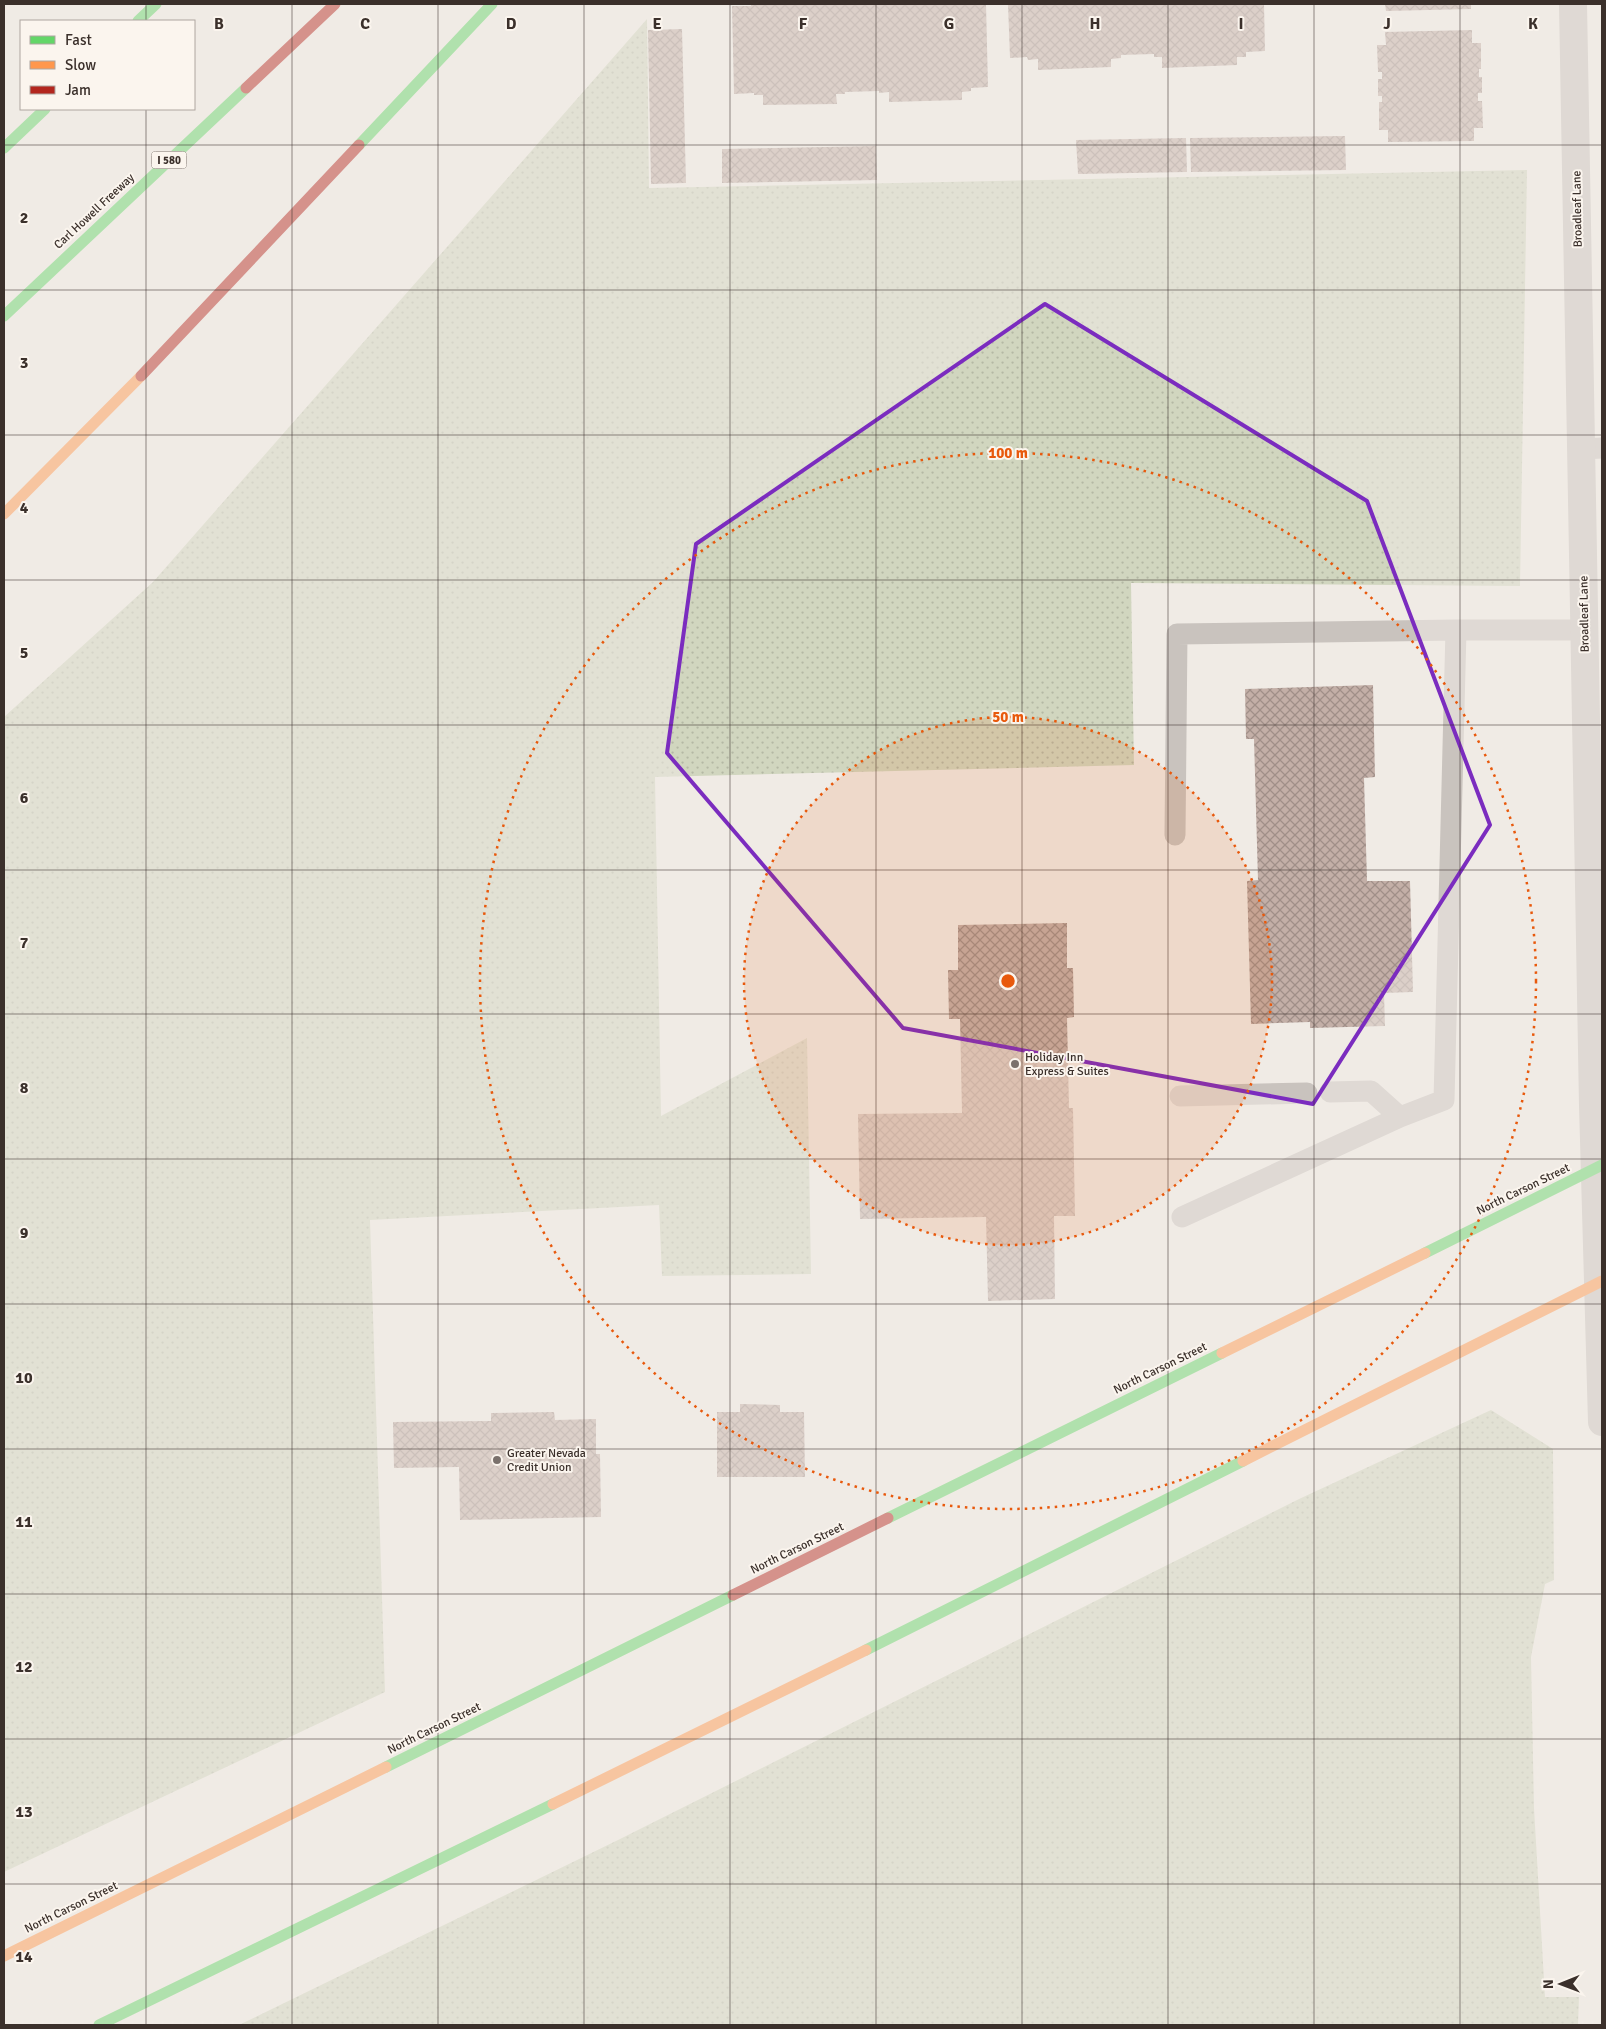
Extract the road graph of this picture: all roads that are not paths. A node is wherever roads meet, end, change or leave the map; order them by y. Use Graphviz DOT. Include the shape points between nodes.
graph roads {
  1 [pos="156,4"];
  2 [pos="335,4"];
  3 [pos="492,4"];
  4 [pos="1573,4"];
  5 [pos="139,20"];
  6 [pos="44,110"];
  7 [pos="4,148"];
  8 [pos="4,316"];
  9 [pos="1592,448"];
  10 [pos="4,514"];
  11 [pos="1456,630"];
  12 [pos="1585,630"];
  13 [pos="1175,836"];
  14 [pos="1330,1092"];
  15 [pos="1307,1093"];
  16 [pos="1180,1096"];
  17 [pos="1400,1117"];
  18 [pos="1599,1166"];
  19 [pos="1182,1217"];
  20 [pos="1601,1282"];
  21 [pos="1602,1422"];
  22 [pos="4,1956"];
  23 [pos="99,2025"];
  1 -- 5 [label="main road"];
  2 -- 8 [label="main road, Carl Howell Freeway / I 580"];
  3 -- 10 [label="main road" via="150,366"];
  4 -- 9 [label="street, Broadleaf Lane"];
  6 -- 7 [label="main road"];
  9 -- 12 [label="street, Broadleaf Lane"];
  11 -- 12 [label="lane"];
  11 -- 13 [label="lane" via="1177,634"];
  11 -- 17 [label="lane" via="1444,1100"];
  12 -- 18 [label="street, Broadleaf Lane"];
  14 -- 17 [label="lane" via="1371,1091"];
  15 -- 16 [label="lane"];
  17 -- 19 [label="lane"];
  18 -- 20 [label="street, Broadleaf Lane" via="1597,1223"];
  18 -- 22 [label="main road, North Carson Street"];
  20 -- 21 [label="street, Broadleaf Lane"];
  20 -- 23 [label="main road" via="747,1710"];
}
